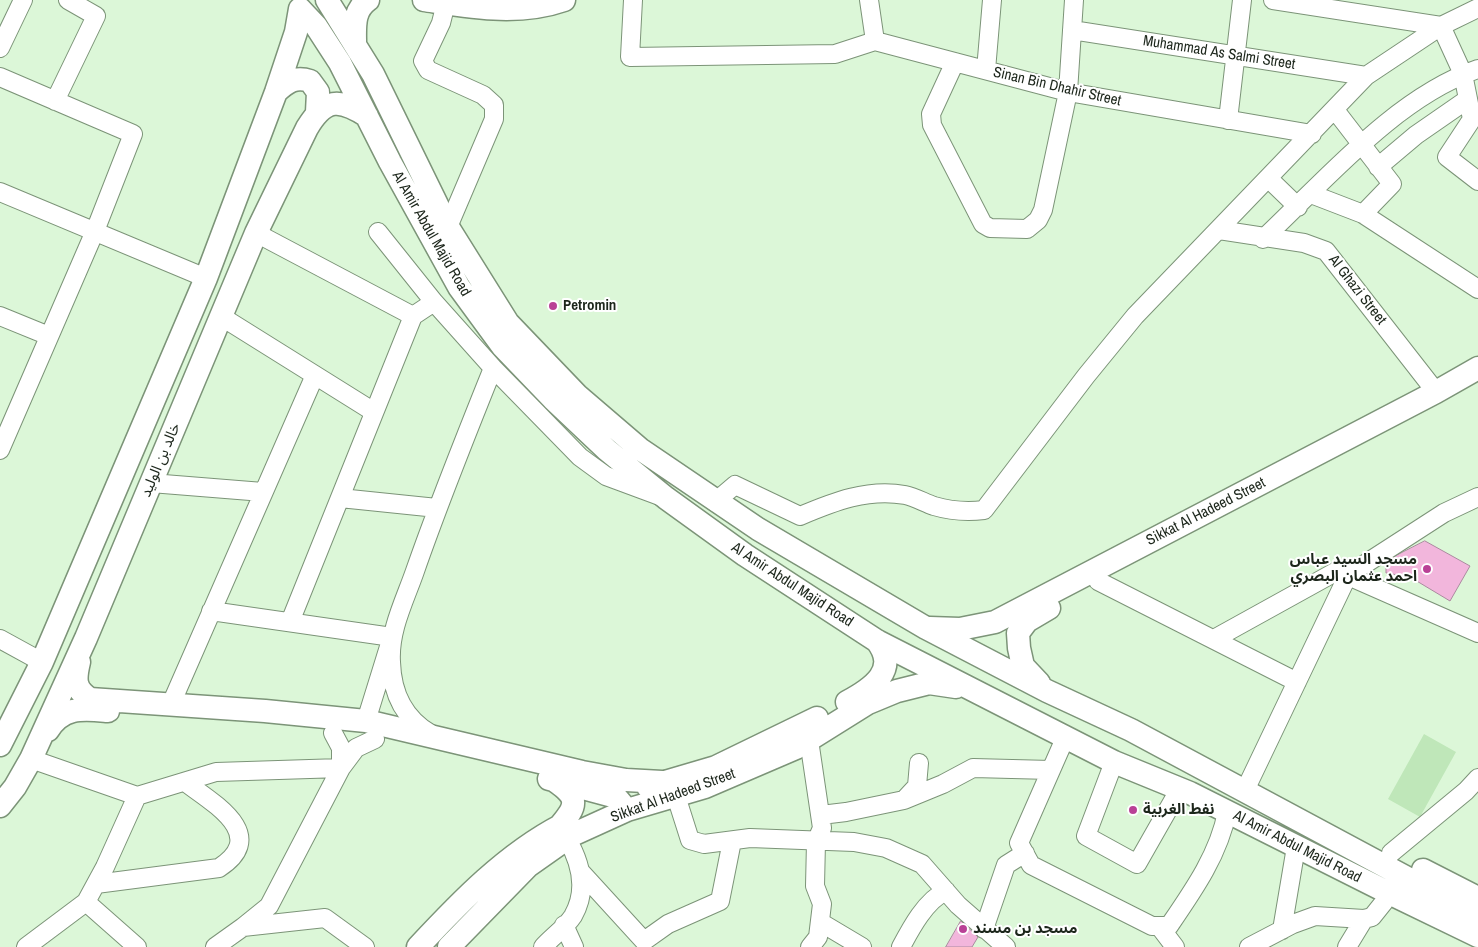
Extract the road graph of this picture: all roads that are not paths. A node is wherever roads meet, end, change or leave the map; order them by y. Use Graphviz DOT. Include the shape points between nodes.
graph roads {
  1 [pos="23,0"];
  2 [pos="68,0"];
  3 [pos="327,0"];
  4 [pos="424,0"];
  5 [pos="564,0"];
  6 [pos="633,0"];
  7 [pos="869,0"];
  8 [pos="992,0"];
  9 [pos="1074,0"];
  10 [pos="1242,0"];
  11 [pos="1273,0"];
  12 [pos="359,1"];
  13 [pos="446,4"];
  14 [pos="295,5"];
  15 [pos="1478,8"];
  16 [pos="1441,26"];
  17 [pos="1072,30"];
  18 [pos="875,41"];
  19 [pos="355,43"];
  20 [pos="0,48"];
  21 [pos="1235,55"];
  22 [pos="955,62"];
  23 [pos="986,70"];
  24 [pos="1470,72"];
  25 [pos="1366,76"];
  26 [pos="0,77"];
  27 [pos="276,92"];
  28 [pos="1068,92"];
  29 [pos="1468,99"];
  30 [pos="56,101"];
  31 [pos="1335,110"];
  32 [pos="317,112"];
  33 [pos="367,116"];
  34 [pos="1475,118"];
  35 [pos="1228,120"];
  36 [pos="1312,134"];
  37 [pos="1361,146"];
  38 [pos="1378,167"];
  39 [pos="1269,179"];
  40 [pos="1478,181"];
  41 [pos="0,192"];
  42 [pos="1312,194"];
  43 [pos="1298,207"];
  44 [pos="1363,214"];
  45 [pos="448,227"];
  46 [pos="1219,230"];
  47 [pos="94,232"];
  48 [pos="378,232"];
  49 [pos="256,233"];
  50 [pos="1263,239"];
  51 [pos="206,278"];
  52 [pos="1478,289"];
  53 [pos="434,302"];
  54 [pos="0,316"];
  55 [pos="222,316"];
  56 [pos="413,316"];
  57 [pos="49,336"];
  58 [pos="493,368"];
  59 [pos="1478,368"];
  60 [pos="315,375"];
  61 [pos="1478,384"];
  62 [pos="1436,392"];
  63 [pos="374,412"];
  64 [pos="0,450"];
  65 [pos="151,483"];
  66 [pos="264,492"];
  67 [pos="1478,497"];
  68 [pos="340,498"];
  69 [pos="666,498"];
  70 [pos="715,502"];
  71 [pos="437,508"];
  72 [pos="1348,575"];
  73 [pos="1098,581"];
  74 [pos="211,611"];
  75 [pos="290,622"];
  76 [pos="926,628"];
  77 [pos="1478,633"];
  78 [pos="392,636"];
  79 [pos="86,638"];
  80 [pos="0,639"];
  81 [pos="1214,639"];
  82 [pos="877,641"];
  83 [pos="42,662"];
  84 [pos="1297,682"];
  85 [pos="1047,691"];
  86 [pos="981,693"];
  87 [pos="172,704"];
  88 [pos="370,730"];
  89 [pos="1131,730"];
  90 [pos="333,733"];
  91 [pos="1066,736"];
  92 [pos="438,738"];
  93 [pos="809,740"];
  94 [pos="0,745"];
  95 [pos="31,759"];
  96 [pos="1114,762"];
  97 [pos="919,763"];
  98 [pos="341,768"];
  99 [pos="1051,770"];
  100 [pos="1478,778"];
  101 [pos="554,781"];
  102 [pos="185,782"];
  103 [pos="1250,782"];
  104 [pos="669,789"];
  105 [pos="1178,792"];
  106 [pos="137,796"];
  107 [pos="904,800"];
  108 [pos="622,803"];
  109 [pos="0,806"];
  110 [pos="821,814"];
  111 [pos="1226,816"];
  112 [pos="563,833"];
  113 [pos="732,840"];
  114 [pos="816,842"];
  115 [pos="1294,851"];
  116 [pos="1025,853"];
  117 [pos="1391,853"];
  118 [pos="580,871"];
  119 [pos="96,884"];
  120 [pos="946,891"];
  121 [pos="1478,898"];
  122 [pos="86,902"];
  123 [pos="1384,902"];
  124 [pos="1478,916"];
  125 [pos="1364,919"];
  126 [pos="820,922"];
  127 [pos="564,925"];
  128 [pos="1159,926"];
  129 [pos="243,927"];
  130 [pos="984,929"];
  131 [pos="1282,930"];
  132 [pos="1478,936"];
  133 [pos="452,946"];
  134 [pos="26,947"];
  135 [pos="137,947"];
  136 [pos="215,947"];
  137 [pos="365,947"];
  138 [pos="418,947"];
  139 [pos="543,947"];
  140 [pos="574,947"];
  141 [pos="810,947"];
  142 [pos="862,947"];
  143 [pos="902,947"];
  144 [pos="1006,947"];
  145 [pos="1175,947"];
  146 [pos="1249,947"];
  147 [pos="1347,947"];
  148 [pos="1473,947"];
  1 -- 20 [label="street"];
  2 -- 30 [label="street" via="96,16"];
  3 -- 19 [label="main road, Al Amir Abdul Majid Road"];
  4 -- 13 [label="main road"];
  5 -- 13 [label="main road" via="532,9 514,10"];
  6 -- 18 [label="street" via="630,56 835,54"];
  7 -- 18 [label="street"];
  8 -- 23 [label="street"];
  9 -- 17 [label="street"];
  10 -- 21 [label="street"];
  11 -- 16 [label="street"];
  12 -- 19 [label="main road"];
  13 -- 45 [label="street" via="423,61 428,70 483,95 494,105 494,119"];
  14 -- 27 [label="main road, خالد بن الوليد" via="296,32"];
  14 -- 33 [label="main road, Al Amir Abdul Majid Road" via="330,46"];
  15 -- 16 [label="street"];
  16 -- 24 [label="street"];
  16 -- 25 [label="street"];
  17 -- 21 [label="street, Muhammad As Salmi Street"];
  17 -- 28 [label="street"];
  18 -- 22 [label="street, Sinan Bin Dhahir Street"];
  19 -- 45 [label="main road, Al Amir Abdul Majid Road"];
  21 -- 25 [label="street, Muhammad As Salmi Street"];
  21 -- 35 [label="street"];
  22 -- 23 [label="street, Sinan Bin Dhahir Street"];
  22 -- 28 [label="street" via="931,114 932,125 983,224 990,228 1027,229 1038,220 1043,210"];
  23 -- 28 [label="street, Sinan Bin Dhahir Street"];
  24 -- 29 [label="street"];
  24 -- 37 [label="street" via="1416,100"];
  25 -- 31 [label="street"];
  26 -- 30 [label="street"];
  27 -- 32 [label="main road" via="289,81 310,81 318,92"];
  27 -- 51 [label="main road, خالد بن الوليد"];
  28 -- 35 [label="street, Sinan Bin Dhahir Street"];
  29 -- 34 [label="street"];
  29 -- 38 [label="street" via="1416,135"];
  30 -- 47 [label="street" via="133,134"];
  31 -- 36 [label="street"];
  31 -- 37 [label="street"];
  32 -- 33 [label="main road" via="339,104 348,105"];
  32 -- 49 [label="main road, خالد بن الوليد"];
  33 -- 69 [label="main road, Al Amir Abdul Majid Road" via="459,287 503,347 607,450"];
  34 -- 40 [label="street" via="1447,157"];
  35 -- 36 [label="street, Sinan Bin Dhahir Street"];
  36 -- 39 [label="street"];
  37 -- 38 [label="street"];
  37 -- 42 [label="street"];
  38 -- 44 [label="street" via="1392,184"];
  39 -- 43 [label="street"];
  39 -- 46 [label="street"];
  41 -- 47 [label="street"];
  42 -- 43 [label="street"];
  42 -- 44 [label="street"];
  43 -- 50 [label="street"];
  44 -- 52 [label="street"];
  45 -- 70 [label="main road, Al Amir Abdul Majid Road" via="508,322 542,360 640,449"];
  46 -- 50 [label="street, Al Ghazi Street"];
  46 -- 70 [label="street" via="1135,316 984,510 966,512 937,507 906,495 881,494 853,496 800,516 735,485"];
  47 -- 51 [label="street"];
  47 -- 57 [label="street"];
  48 -- 53 [label="street"];
  49 -- 55 [label="main road, خالد بن الوليد"];
  49 -- 56 [label="street"];
  50 -- 62 [label="street, Al Ghazi Street" via="1304,243 1326,250"];
  51 -- 83 [label="main road, خالد بن الوليد"];
  53 -- 56 [label="street"];
  53 -- 58 [label="street"];
  54 -- 57 [label="street"];
  55 -- 60 [label="street"];
  55 -- 65 [label="main road, خالد بن الوليد"];
  56 -- 63 [label="street"];
  57 -- 64 [label="street"];
  58 -- 69 [label="street" via="580,457 606,476"];
  58 -- 71 [label="street"];
  59 -- 62 [label="main road, Sikkat Al Hadeed Street"];
  60 -- 63 [label="street"];
  60 -- 66 [label="street"];
  61 -- 73 [label="main road, Sikkat Al Hadeed Street"];
  62 -- 76 [label="main road, Sikkat Al Hadeed Street" via="995,622 960,629"];
  63 -- 68 [label="street"];
  65 -- 66 [label="street"];
  65 -- 79 [label="main road, خالد بن الوليد"];
  66 -- 74 [label="street"];
  67 -- 72 [label="street" via="1444,513"];
  68 -- 71 [label="street"];
  68 -- 75 [label="street"];
  69 -- 82 [label="main road, Al Amir Abdul Majid Road" via="745,556"];
  70 -- 76 [label="main road, Al Amir Abdul Majid Road"];
  71 -- 78 [label="street"];
  72 -- 77 [label="street"];
  72 -- 81 [label="street" via="1337,571"];
  72 -- 84 [label="street"];
  73 -- 81 [label="street"];
  73 -- 85 [label="main road, Sikkat Al Hadeed Street" via="1027,621 1018,633 1023,666"];
  74 -- 75 [label="street"];
  74 -- 87 [label="street"];
  75 -- 78 [label="street"];
  76 -- 85 [label="main road, Al Amir Abdul Majid Road"];
  78 -- 88 [label="street"];
  78 -- 92 [label="street" via="394,686 402,708 416,725"];
  79 -- 87 [label="main road" via="75,683 80,693 90,699"];
  79 -- 95 [label="main road, خالد بن الوليد"];
  80 -- 83 [label="street"];
  81 -- 84 [label="street"];
  82 -- 86 [label="main road, Al Amir Abdul Majid Road"];
  82 -- 104 [label="main road, Sikkat Al Hadeed Street" via="884,651 883,674 863,694"];
  83 -- 94 [label="main road, خالد بن الوليد"];
  84 -- 103 [label="street"];
  85 -- 89 [label="main road, Al Amir Abdul Majid Road"];
  86 -- 91 [label="main road, Al Amir Abdul Majid Road"];
  86 -- 93 [label="main road, Sikkat Al Hadeed Street" via="929,683 897,691 868,704"];
  87 -- 88 [label="main road"];
  88 -- 90 [label="main road"];
  88 -- 92 [label="main road"];
  88 -- 98 [label="street"];
  88 -- 101 [label="main road"];
  89 -- 103 [label="main road"];
  89 -- 124 [label="main road, Al Amir Abdul Majid Road"];
  90 -- 95 [label="main road" via="72,710 51,726"];
  90 -- 98 [label="street" via="341,748"];
  91 -- 96 [label="main road, Al Amir Abdul Majid Road"];
  91 -- 99 [label="street"];
  92 -- 104 [label="main road"];
  93 -- 104 [label="main road, Sikkat Al Hadeed Street" via="706,787"];
  93 -- 110 [label="street"];
  95 -- 106 [label="street"];
  95 -- 109 [label="main road, خالد بن الوليد"];
  96 -- 105 [label="main road"];
  96 -- 105 [label="street" via="1086,836 1137,864"];
  96 -- 111 [label="main road, Al Amir Abdul Majid Road" via="1190,794"];
  97 -- 107 [label="street" via="917,786"];
  98 -- 102 [label="street" via="216,772"];
  98 -- 129 [label="street" via="269,906"];
  99 -- 107 [label="street" via="972,768"];
  99 -- 116 [label="street" via="1019,843"];
  100 -- 117 [label="street"];
  101 -- 108 [label="main road"];
  101 -- 112 [label="main road" via="570,791 574,799"];
  102 -- 106 [label="street"];
  102 -- 119 [label="street" via="225,812 237,826 240,843 233,860 219,868"];
  103 -- 117 [label="main road"];
  104 -- 108 [label="main road, Sikkat Al Hadeed Street"];
  104 -- 113 [label="street" via="690,840 704,844"];
  105 -- 111 [label="main road"];
  106 -- 119 [label="street"];
  107 -- 110 [label="street"];
  108 -- 112 [label="main road, Sikkat Al Hadeed Street"];
  110 -- 114 [label="street" via="822,828"];
  111 -- 115 [label="main road, Al Amir Abdul Majid Road"];
  111 -- 128 [label="street" via="1211,860 1189,897 1169,926"];
  112 -- 118 [label="street" via="578,858"];
  112 -- 133 [label="main road, Sikkat Al Hadeed Street"];
  112 -- 138 [label="main road, Sikkat Al Hadeed Street" via="519,852 479,886"];
  113 -- 114 [label="street"];
  113 -- 118 [label="street" via="720,901 668,924 644,941"];
  114 -- 120 [label="street" via="854,842 886,848 922,864"];
  114 -- 126 [label="street" via="816,886 822,904"];
  115 -- 123 [label="main road"];
  115 -- 131 [label="street"];
  115 -- 132 [label="main road, Al Amir Abdul Majid Road"];
  116 -- 128 [label="street" via="1031,865 1152,926"];
  116 -- 130 [label="street" via="1006,865"];
  117 -- 121 [label="main road"];
  118 -- 127 [label="street" via="583,887 572,916"];
  119 -- 122 [label="street"];
  120 -- 130 [label="street"];
  120 -- 143 [label="street" via="921,914"];
  122 -- 134 [label="street"];
  122 -- 135 [label="street"];
  123 -- 125 [label="street" via="1372,916"];
  123 -- 148 [label="main road"];
  125 -- 131 [label="street" via="1316,916"];
  125 -- 147 [label="street"];
  126 -- 141 [label="street" via="818,938"];
  126 -- 142 [label="street"];
  127 -- 139 [label="street"];
  127 -- 140 [label="street"];
  128 -- 145 [label="street"];
  129 -- 136 [label="street"];
  129 -- 137 [label="street" via="325,918"];
  130 -- 144 [label="street"];
  131 -- 146 [label="street"];
}
